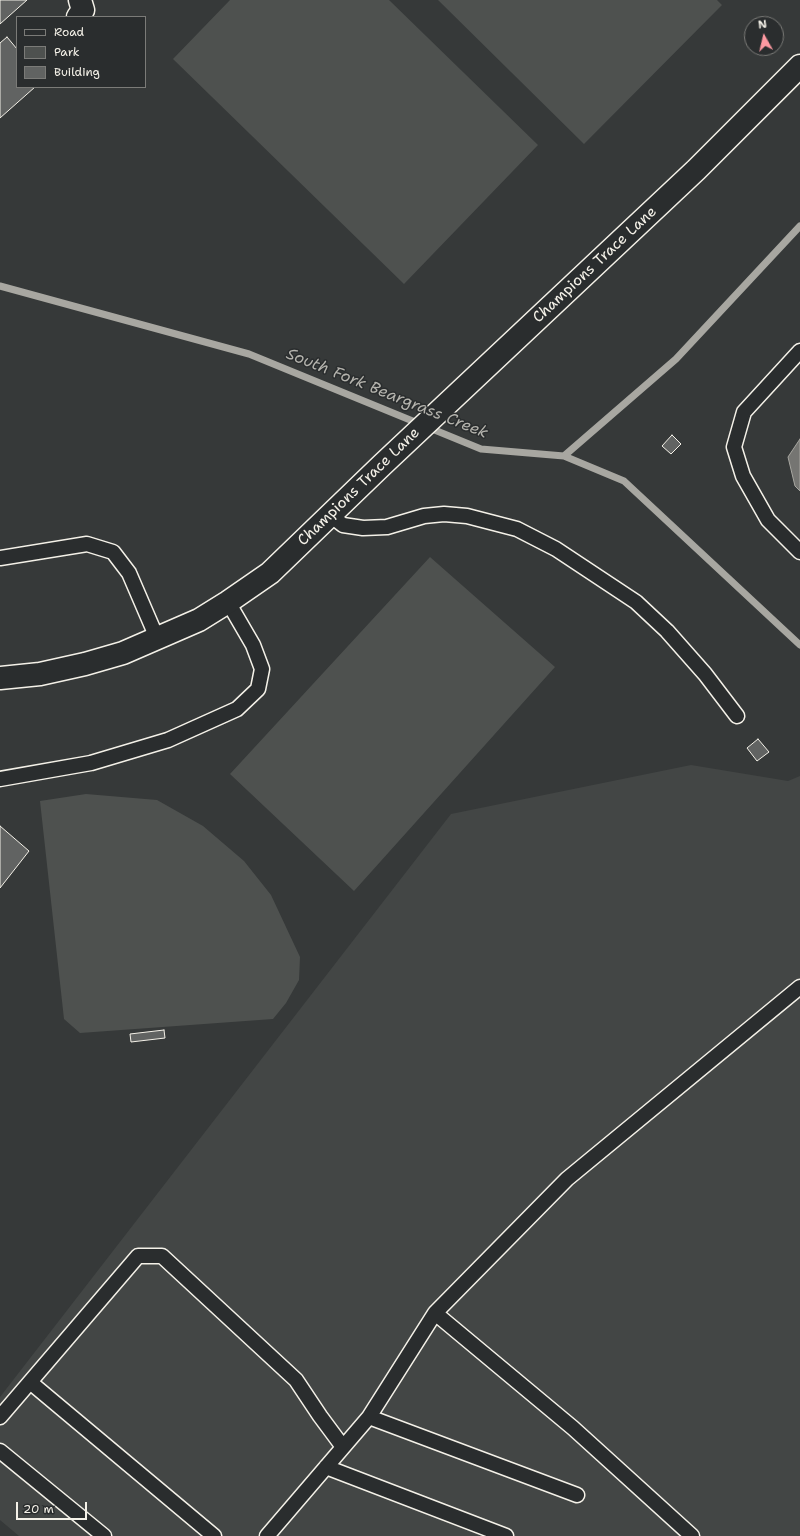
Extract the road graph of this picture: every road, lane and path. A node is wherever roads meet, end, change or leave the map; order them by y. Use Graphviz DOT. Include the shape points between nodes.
graph roads {
  1 [pos="80,0"];
  2 [pos="79,16"];
  3 [pos="800,66"];
  4 [pos="800,351"];
  5 [pos="330,515"];
  6 [pos="800,552"];
  7 [pos="0,558"];
  8 [pos="228,602"];
  9 [pos="157,638"];
  10 [pos="0,678"];
  11 [pos="737,716"];
  12 [pos="0,779"];
  13 [pos="800,988"];
  14 [pos="435,1313"];
  15 [pos="30,1382"];
  16 [pos="0,1417"];
  17 [pos="369,1417"];
  18 [pos="343,1447"];
  19 [pos="0,1451"];
  20 [pos="326,1467"];
  21 [pos="578,1495"];
  22 [pos="104,1536"];
  23 [pos="214,1536"];
  24 [pos="266,1536"];
  25 [pos="506,1536"];
  26 [pos="692,1536"];
  1 -- 2 [label="street" via="83,10"];
  3 -- 5 [label="street, Champions Trace Lane" via="696,170"];
  4 -- 6 [label="lane" via="744,412 734,447 743,476 768,520"];
  5 -- 8 [label="street, Champions Trace Lane" via="270,573"];
  5 -- 11 [label="lane" via="343,525 363,528 387,528 424,516 444,514 467,516 517,529 556,549 636,602 667,631"];
  7 -- 9 [label="lane" via="87,544 113,552 129,573"];
  8 -- 9 [label="street, Champions Trace Lane" via="199,620"];
  8 -- 12 [label="lane" via="253,645 262,669 258,689 238,709 168,740 98,761"];
  9 -- 10 [label="street, Champions Trace Lane" via="85,664 40,674"];
  13 -- 14 [label="lane" via="566,1179"];
  14 -- 17 [label="lane"];
  14 -- 26 [label="lane" via="573,1428"];
  15 -- 16 [label="lane"];
  15 -- 18 [label="lane" via="138,1256 162,1256 296,1380"];
  15 -- 23 [label="lane"];
  17 -- 18 [label="lane"];
  17 -- 21 [label="lane"];
  18 -- 20 [label="lane"];
  19 -- 22 [label="lane"];
  20 -- 24 [label="lane"];
  20 -- 25 [label="lane"];
}
